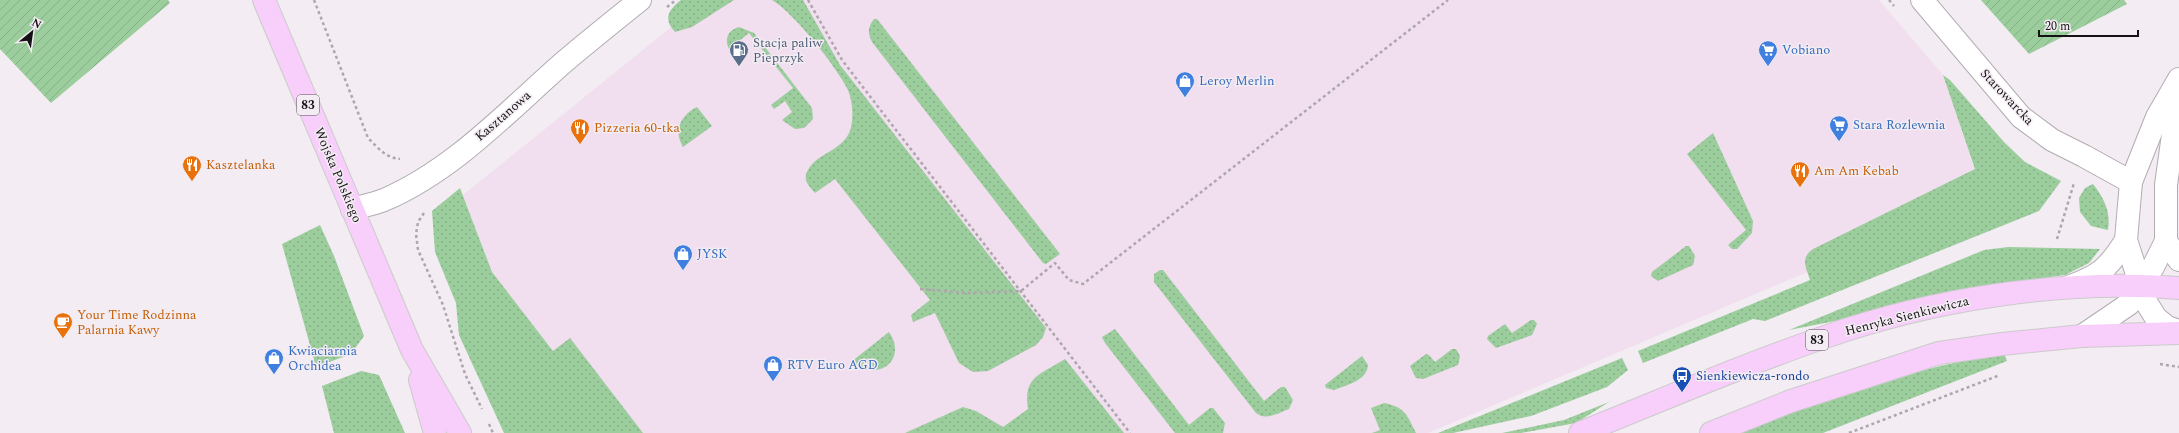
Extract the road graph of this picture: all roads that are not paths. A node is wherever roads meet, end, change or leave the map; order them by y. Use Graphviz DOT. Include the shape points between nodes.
graph roads {
  1 [pos="264,0"];
  2 [pos="640,0"];
  3 [pos="1922,0"];
  4 [pos="2179,79"];
  5 [pos="2179,91"];
  6 [pos="2131,182"];
  7 [pos="352,209"];
  8 [pos="2126,240"];
  9 [pos="2166,241"];
  10 [pos="2179,260"];
  11 [pos="2141,285"];
  12 [pos="2179,288"];
  13 [pos="2065,289"];
  14 [pos="2179,332"];
  15 [pos="2082,336"];
  16 [pos="412,350"];
  17 [pos="435,433"];
  18 [pos="460,433"];
  19 [pos="1580,433"];
  20 [pos="1711,433"];
  1 -- 7 [label="main road, Wojska Polskiego / 83"];
  2 -- 7 [label="street, Kasztanowa" via="496,124 438,169 383,200"];
  3 -- 6 [label="street, Starowarcka" via="2022,117 2052,140"];
  4 -- 6 [label="street" via="2157,117"];
  5 -- 9 [label="street" via="2166,185"];
  6 -- 8 [label="street"];
  7 -- 16 [label="main road, Wojska Polskiego / 83"];
  8 -- 11 [label="street"];
  8 -- 13 [label="street" via="2105,269 2090,279"];
  9 -- 10 [label="street"];
  9 -- 11 [label="street"];
  11 -- 12 [label="main road, Henryka Sienkiewicza / 83"];
  11 -- 13 [label="main road, Henryka Sienkiewicza / 83"];
  11 -- 14 [label="street" via="2146,302 2156,318"];
  11 -- 15 [label="street" via="2129,304"];
  13 -- 19 [label="main road, Henryka Sienkiewicza / 83" via="2004,294 1950,304 1823,337"];
  14 -- 15 [label="main road"];
  15 -- 20 [label="main road" via="2002,344 1940,354 1791,401"];
  16 -- 17 [label="main road, Wojska Polskiego / 83"];
  16 -- 18 [label="main road, Wojska Polskiego / 83"];
}
